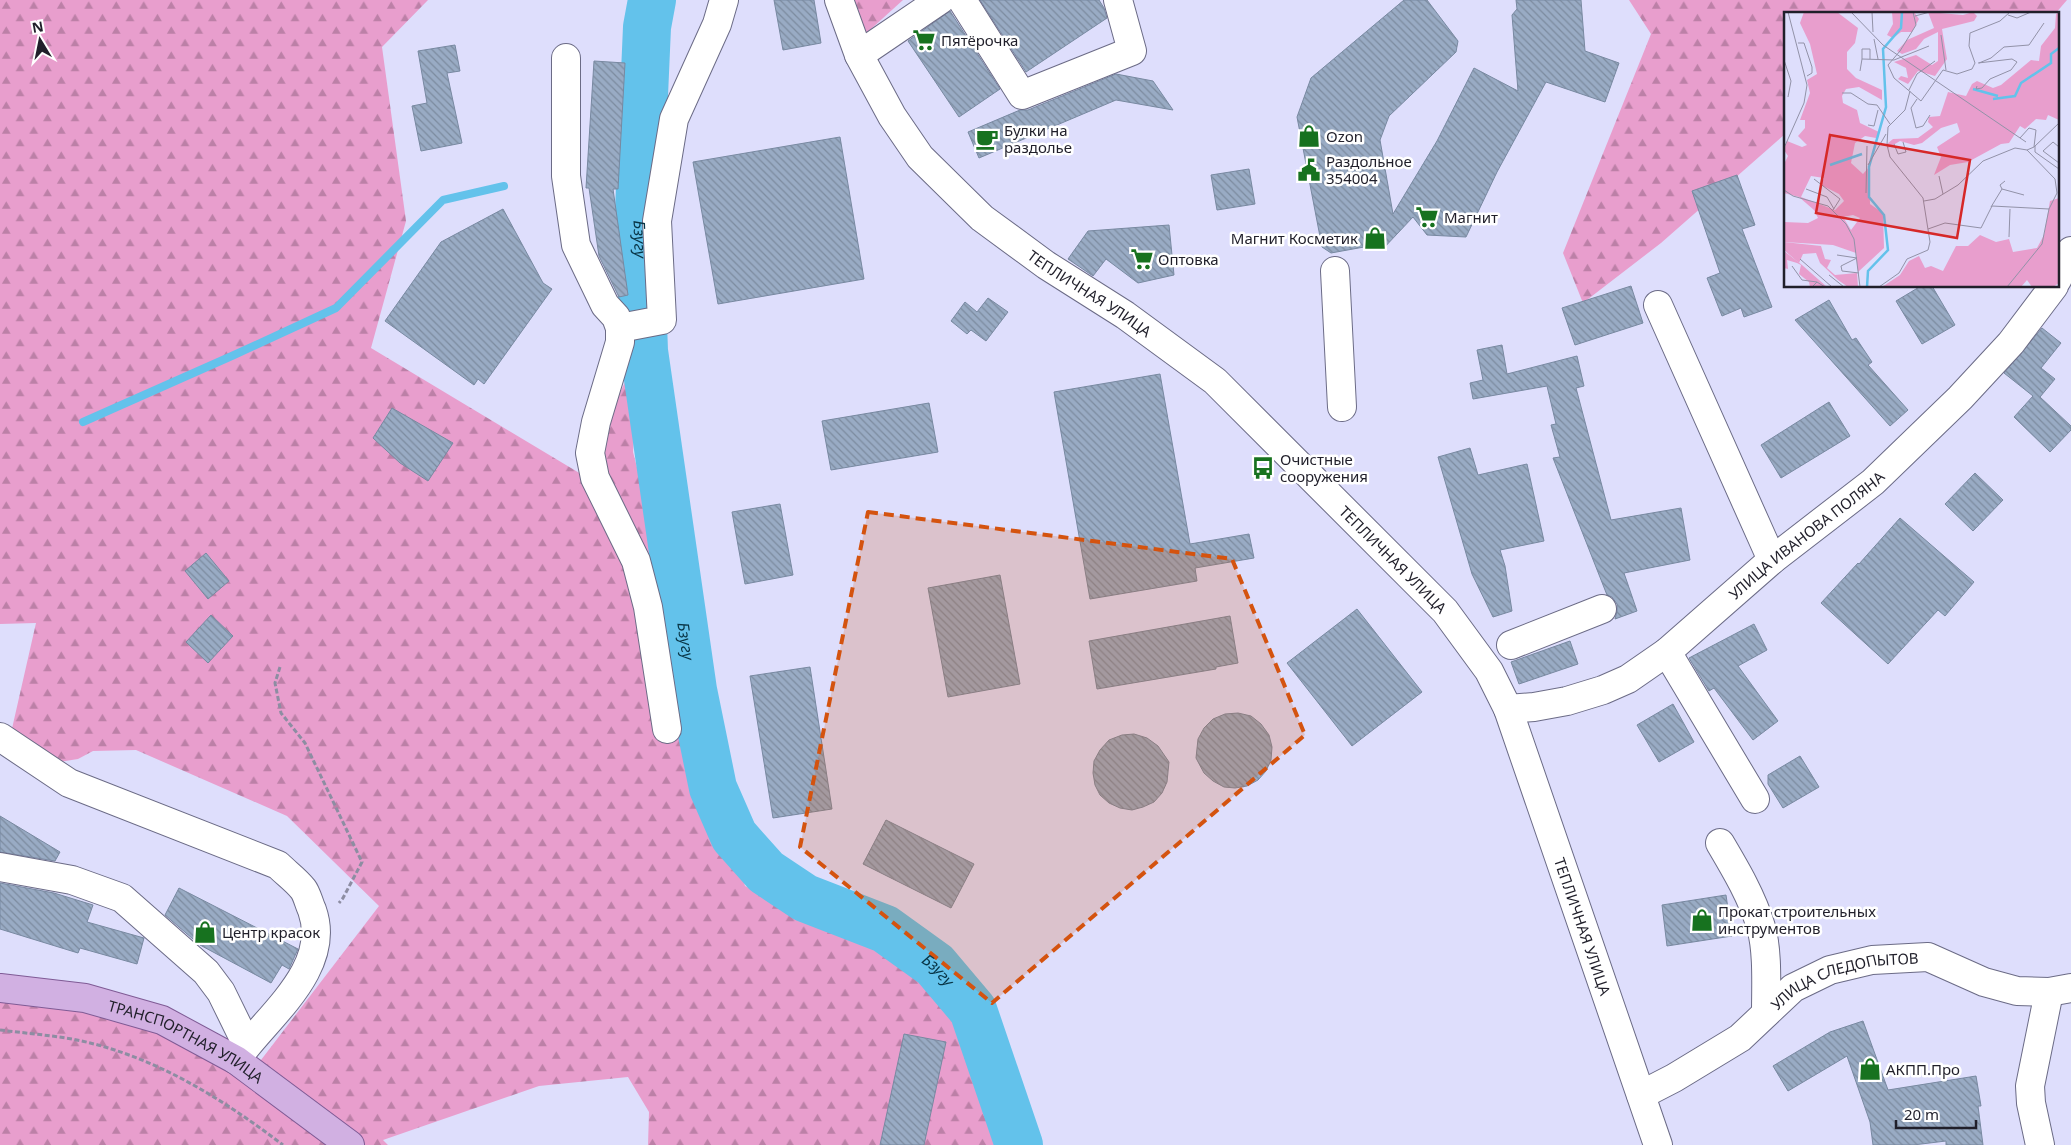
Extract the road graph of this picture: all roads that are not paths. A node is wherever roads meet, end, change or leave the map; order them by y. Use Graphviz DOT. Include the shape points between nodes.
graph roads {
  1 [pos="724,0"];
  2 [pos="839,0"];
  3 [pos="940,0"];
  4 [pos="962,0"];
  5 [pos="1118,0"];
  6 [pos="859,55"];
  7 [pos="566,58"];
  8 [pos="2071,251"];
  9 [pos="1335,271"];
  10 [pos="2058,278"];
  11 [pos="2053,288"];
  12 [pos="1658,305"];
  13 [pos="620,328"];
  14 [pos="1342,408"];
  15 [pos="1772,560"];
  16 [pos="1602,609"];
  17 [pos="1510,645"];
  18 [pos="1667,652"];
  19 [pos="1508,709"];
  20 [pos="667,729"];
  21 [pos="0,738"];
  22 [pos="1755,799"];
  23 [pos="1720,843"];
  24 [pos="0,867"];
  25 [pos="0,988"];
  26 [pos="2060,990"];
  27 [pos="1766,1013"];
  28 [pos="241,1052"];
  29 [pos="1641,1095"];
  30 [pos="350,1145"];
  31 [pos="1658,1145"];
  32 [pos="2040,1145"];
  1 -- 13 [label="street" via="717,24 674,120 657,221 662,320"];
  2 -- 6 [label="street, ТЕПЛИЧНАЯ УЛИЦА"];
  3 -- 6 [label="street"];
  4 -- 5 [label="street" via="1022,95 1132,51"];
  6 -- 19 [label="street, ТЕПЛИЧНАЯ УЛИЦА" via="892,116 920,157 982,218 1046,265 1125,315 1215,382 1445,611 1490,670"];
  7 -- 13 [label="street" via="566,176 576,245"];
  8 -- 10 [label="street"];
  9 -- 14 [label="street"];
  11 -- 15 [label="street, УЛИЦА ИВАНОВА ПОЛЯНА" via="2011,344 1873,482"];
  12 -- 15 [label="street"];
  13 -- 20 [label="street" via="620,342 590,452 595,478 636,561 648,607"];
  15 -- 18 [label="street, УЛИЦА ИВАНОВА ПОЛЯНА"];
  16 -- 17 [label="street"];
  18 -- 19 [label="street, УЛИЦА ИВАНОВА ПОЛЯНА" via="1628,679 1603,690 1567,701"];
  18 -- 22 [label="street"];
  19 -- 29 [label="street, ТЕПЛИЧНАЯ УЛИЦА"];
  21 -- 28 [label="street" via="69,783 278,865 304,890 316,924 314,953 298,986"];
  23 -- 27 [label="street" via="1744,884 1761,928"];
  24 -- 28 [label="street" via="72,880 122,898 206,972 221,992"];
  25 -- 28 [label="main road, ТРАНСПОРТНАЯ УЛИЦА" via="86,998 162,1020"];
  26 -- 27 [label="street, УЛИЦА СЛЕДОПЫТОВ" via="2017,991 1984,982 1928,957 1872,960 1830,970 1793,988"];
  26 -- 32 [label="street" via="2030,1086"];
  27 -- 29 [label="street, УЛИЦА СЛЕДОПЫТОВ" via="1740,1038"];
  28 -- 30 [label="main road, ТРАНСПОРТНАЯ УЛИЦА"];
  29 -- 31 [label="street, ТЕПЛИЧНАЯ УЛИЦА"];
}
